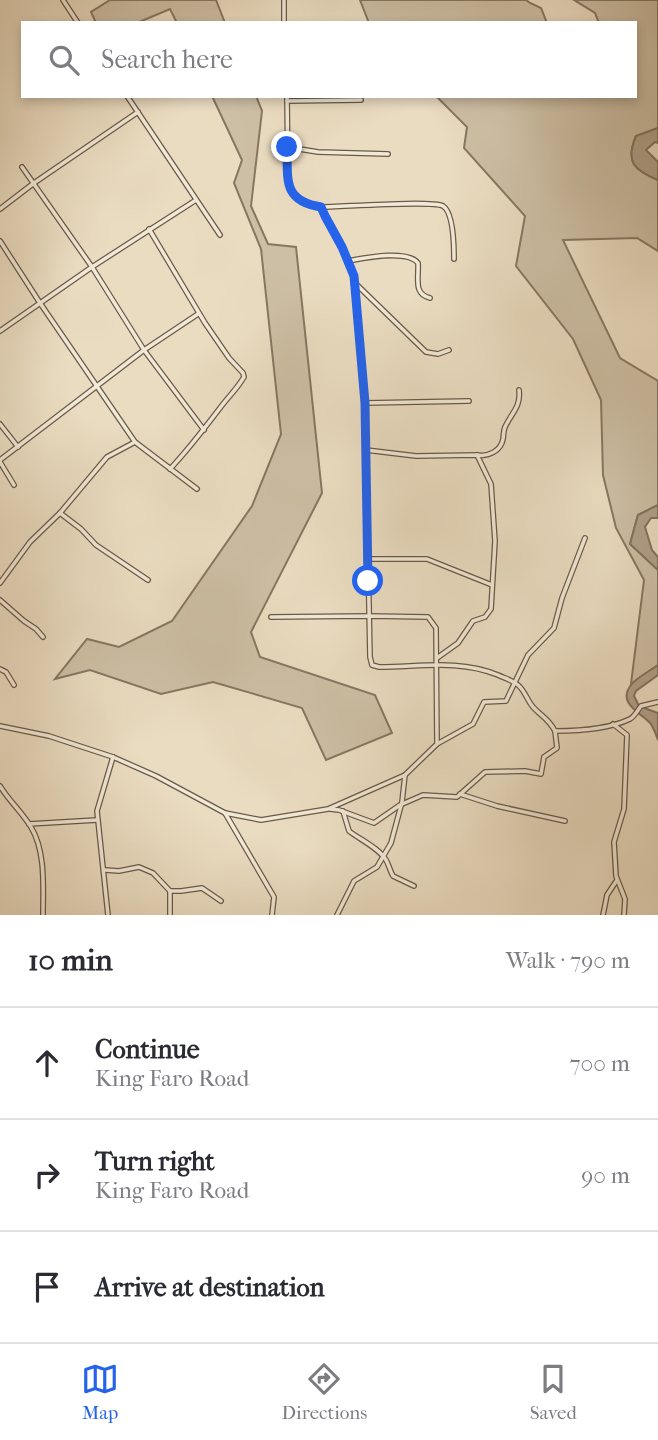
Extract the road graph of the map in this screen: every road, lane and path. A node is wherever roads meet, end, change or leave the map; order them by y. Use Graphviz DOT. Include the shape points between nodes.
graph roads {
  1 [pos="63,0"];
  2 [pos="284,0"];
  3 [pos="77,21"];
  4 [pos="284,21"];
  5 [pos="128,98"];
  6 [pos="287,99"];
  7 [pos="361,100"];
  8 [pos="138,113"];
  9 [pos="287,147"];
  10 [pos="388,154"];
  11 [pos="22,167"];
  12 [pos="34,183"];
  13 [pos="196,200"];
  14 [pos="321,207"];
  15 [pos="0,209"];
  16 [pos="149,229"];
  17 [pos="220,235"];
  18 [pos="0,241"];
  19 [pos="454,259"];
  20 [pos="348,261"];
  21 [pos="92,267"];
  22 [pos="354,282"];
  23 [pos="430,298"];
  24 [pos="40,303"];
  25 [pos="199,313"];
  26 [pos="0,331"];
  27 [pos="145,350"];
  28 [pos="449,351"];
  29 [pos="98,387"];
  30 [pos="519,390"];
  31 [pos="469,401"];
  32 [pos="365,403"];
  33 [pos="0,425"];
  34 [pos="204,430"];
  35 [pos="135,442"];
  36 [pos="18,447"];
  37 [pos="366,450"];
  38 [pos="477,455"];
  39 [pos="0,461"];
  40 [pos="170,470"];
  41 [pos="14,485"];
  42 [pos="197,489"];
  43 [pos="60,513"];
  44 [pos="585,538"];
  45 [pos="368,559"];
  46 [pos="0,570"];
  47 [pos="5,576"];
  48 [pos="148,580"];
  49 [pos="0,583"];
  50 [pos="492,585"];
  51 [pos="0,600"];
  52 [pos="369,616"];
  53 [pos="271,617"];
  54 [pos="43,637"];
  55 [pos="436,658"];
  56 [pos="436,664"];
  57 [pos="0,669"];
  58 [pos="515,683"];
  59 [pos="14,685"];
  60 [pos="658,702"];
  61 [pos="613,724"];
  62 [pos="0,726"];
  63 [pos="555,731"];
  64 [pos="437,744"];
  65 [pos="113,757"];
  66 [pos="405,775"];
  67 [pos="0,786"];
  68 [pos="460,794"];
  69 [pos="400,805"];
  70 [pos="328,809"];
  71 [pos="342,811"];
  72 [pos="225,813"];
  73 [pos="97,820"];
  74 [pos="565,821"];
  75 [pos="28,824"];
  76 [pos="384,857"];
  77 [pos="104,870"];
  78 [pos="617,880"];
  79 [pos="414,886"];
  80 [pos="170,891"];
  81 [pos="221,901"];
  82 [pos="43,915"];
  83 [pos="108,915"];
  84 [pos="170,915"];
  85 [pos="272,915"];
  86 [pos="337,915"];
  87 [pos="603,915"];
  88 [pos="624,915"];
  1 -- 3 [label="street"];
  2 -- 4 [label="street"];
  5 -- 8 [label="street"];
  6 -- 7 [label="street"];
  6 -- 9 [label="street"];
  8 -- 12 [label="street"];
  8 -- 13 [label="street"];
  9 -- 10 [label="street"];
  9 -- 14 [label="street" via="288,182 294,197"];
  11 -- 12 [label="street"];
  12 -- 15 [label="street"];
  12 -- 21 [label="street"];
  13 -- 16 [label="street"];
  13 -- 17 [label="street"];
  14 -- 19 [label="street" via="441,205 454,237"];
  14 -- 20 [label="street"];
  16 -- 21 [label="street"];
  16 -- 25 [label="street"];
  18 -- 24 [label="street"];
  20 -- 22 [label="street"];
  20 -- 23 [label="street" via="376,256 416,259 418,291"];
  21 -- 24 [label="street"];
  21 -- 27 [label="street"];
  22 -- 28 [label="street" via="426,352"];
  22 -- 32 [label="street"];
  24 -- 26 [label="street"];
  24 -- 29 [label="street"];
  25 -- 27 [label="street"];
  25 -- 34 [label="street" via="244,377"];
  27 -- 29 [label="street"];
  27 -- 34 [label="street"];
  29 -- 35 [label="street"];
  29 -- 36 [label="street"];
  30 -- 38 [label="street" via="520,400 504,429 503,443 495,452"];
  31 -- 32 [label="street"];
  32 -- 37 [label="street"];
  33 -- 36 [label="street"];
  34 -- 40 [label="street"];
  35 -- 40 [label="street"];
  35 -- 43 [label="street" via="107,457"];
  36 -- 39 [label="street"];
  37 -- 38 [label="street" via="416,456"];
  37 -- 45 [label="street"];
  38 -- 50 [label="street" via="491,484"];
  39 -- 41 [label="street"];
  40 -- 42 [label="street"];
  43 -- 47 [label="street" via="30,542"];
  43 -- 48 [label="street" via="96,545"];
  44 -- 58 [label="street" via="554,628 528,655"];
  45 -- 50 [label="street" via="427,559"];
  45 -- 52 [label="street"];
  46 -- 47 [label="street"];
  47 -- 49 [label="street"];
  50 -- 55 [label="street" via="491,609 485,617 473,621 458,643"];
  51 -- 54 [label="street"];
  52 -- 53 [label="street"];
  52 -- 55 [label="street" via="428,617 436,628"];
  52 -- 56 [label="street" via="372,665"];
  55 -- 56 [label="street"];
  56 -- 58 [label="street" via="485,670"];
  56 -- 64 [label="street"];
  57 -- 59 [label="street"];
  58 -- 63 [label="street"];
  58 -- 64 [label="street" via="506,701 484,702 473,724"];
  60 -- 61 [label="street" via="640,706 633,718"];
  61 -- 63 [label="street"];
  61 -- 78 [label="street" via="627,735 624,809 614,842"];
  62 -- 65 [label="street"];
  63 -- 68 [label="street" via="557,748 544,757 541,774 485,772"];
  64 -- 66 [label="street"];
  65 -- 72 [label="street"];
  65 -- 73 [label="street"];
  66 -- 69 [label="street"];
  66 -- 70 [label="street"];
  67 -- 75 [label="street"];
  68 -- 69 [label="street" via="423,795"];
  68 -- 74 [label="street"];
  69 -- 71 [label="street" via="374,823"];
  69 -- 76 [label="street"];
  70 -- 71 [label="street"];
  70 -- 72 [label="street" via="261,820"];
  71 -- 76 [label="street" via="349,831"];
  72 -- 85 [label="street" via="274,897"];
  73 -- 75 [label="street"];
  73 -- 77 [label="street"];
  75 -- 82 [label="street" via="39,847"];
  76 -- 79 [label="street" via="393,876"];
  76 -- 86 [label="street" via="354,881"];
  77 -- 80 [label="street" via="139,867 153,873"];
  77 -- 83 [label="street"];
  78 -- 87 [label="street" via="607,895"];
  78 -- 88 [label="street" via="625,899"];
  80 -- 81 [label="street" via="202,888"];
  80 -- 84 [label="street"];
}
